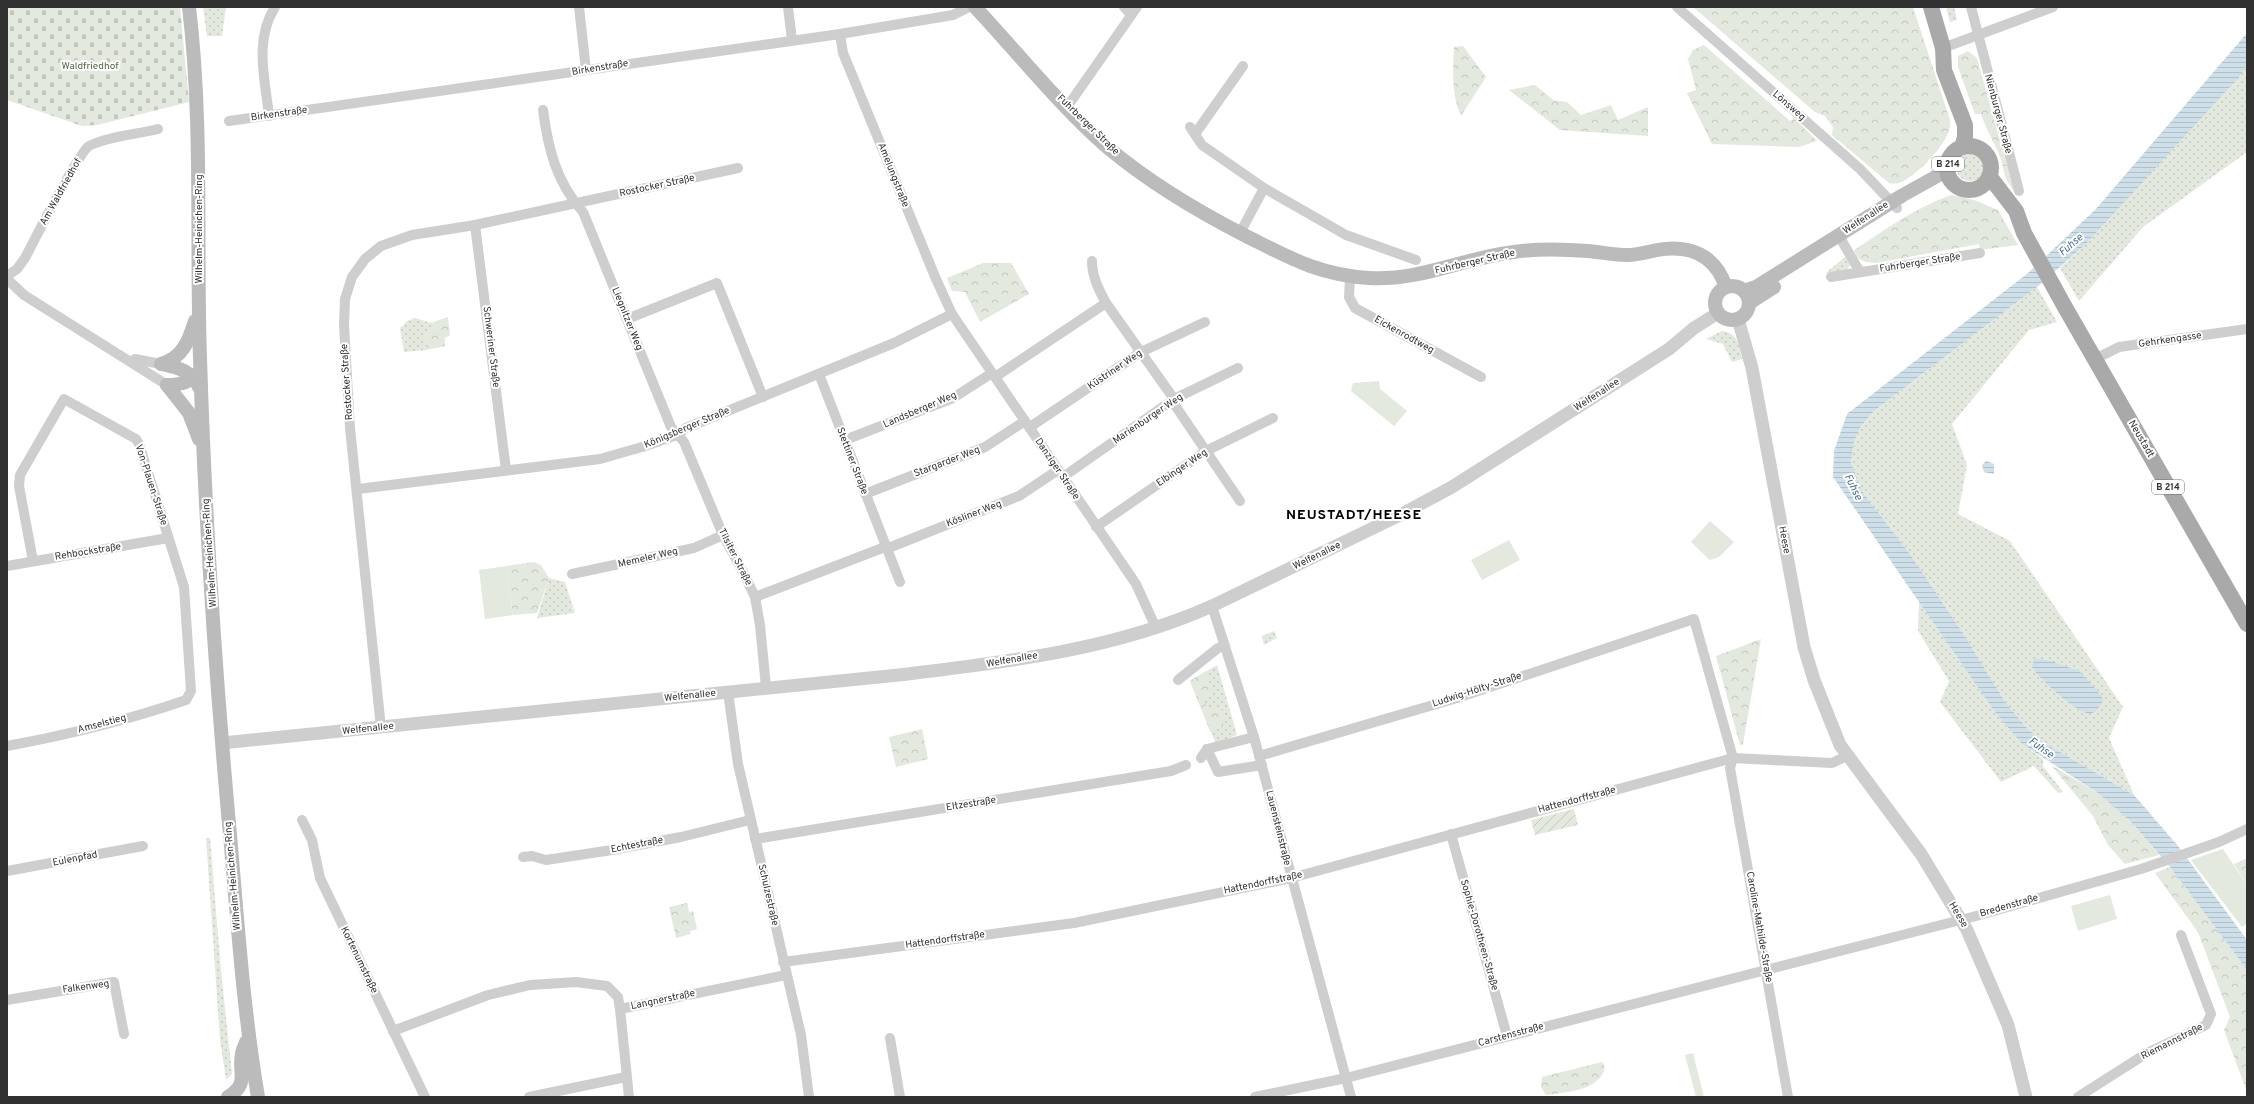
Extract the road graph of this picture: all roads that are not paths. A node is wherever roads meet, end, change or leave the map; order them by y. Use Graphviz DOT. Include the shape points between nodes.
graph roads {
  1 [pos="189,7"];
  2 [pos="275,7"];
  3 [pos="579,7"];
  4 [pos="788,7"];
  5 [pos="969,7"];
  6 [pos="975,7"];
  7 [pos="1124,7"];
  8 [pos="1677,7"];
  9 [pos="1930,7"];
  10 [pos="1971,7"];
  11 [pos="2053,7"];
  12 [pos="1134,11"];
  13 [pos="840,34"];
  14 [pos="1978,36"];
  15 [pos="792,40"];
  16 [pos="1943,48"];
  17 [pos="1243,66"];
  18 [pos="586,70"];
  19 [pos="1066,106"];
  20 [pos="543,110"];
  21 [pos="269,116"];
  22 [pos="229,121"];
  23 [pos="158,129"];
  24 [pos="1962,147"];
  25 [pos="1980,148"];
  26 [pos="738,168"];
  27 [pos="1949,175"];
  28 [pos="1990,177"];
  29 [pos="1264,188"];
  30 [pos="1977,188"];
  31 [pos="2019,191"];
  32 [pos="576,204"];
  33 [pos="1894,205"];
  34 [pos="475,225"];
  35 [pos="1240,233"];
  36 [pos="2024,233"];
  37 [pos="1841,239"];
  38 [pos="1980,253"];
  39 [pos="1416,260"];
  40 [pos="1092,262"];
  41 [pos="1860,272"];
  42 [pos="7,276"];
  43 [pos="1350,277"];
  44 [pos="1831,277"];
  45 [pos="7,279"];
  46 [pos="1726,287"];
  47 [pos="1747,297"];
  48 [pos="1106,303"];
  49 [pos="198,311"];
  50 [pos="1718,313"];
  51 [pos="952,314"];
  52 [pos="627,319"];
  53 [pos="1738,319"];
  54 [pos="1205,322"];
  55 [pos="2247,329"];
  56 [pos="1140,352"];
  57 [pos="122,355"];
  58 [pos="2095,359"];
  59 [pos="162,364"];
  60 [pos="1238,368"];
  61 [pos="197,374"];
  62 [pos="819,374"];
  63 [pos="993,375"];
  64 [pos="1482,377"];
  65 [pos="167,385"];
  66 [pos="763,397"];
  67 [pos="1173,400"];
  68 [pos="1273,418"];
  69 [pos="1027,424"];
  70 [pos="677,435"];
  71 [pos="845,440"];
  72 [pos="1206,451"];
  73 [pos="204,456"];
  74 [pos="506,470"];
  75 [pos="1061,474"];
  76 [pos="358,489"];
  77 [pos="865,494"];
  78 [pos="1240,500"];
  79 [pos="1096,527"];
  80 [pos="722,536"];
  81 [pos="168,538"];
  82 [pos="885,548"];
  83 [pos="33,561"];
  84 [pos="7,566"];
  85 [pos="572,574"];
  86 [pos="900,582"];
  87 [pos="755,597"];
  88 [pos="1212,606"];
  89 [pos="2247,624"];
  90 [pos="1156,628"];
  91 [pos="1225,646"];
  92 [pos="1178,680"];
  93 [pos="766,687"];
  94 [pos="191,690"];
  95 [pos="728,692"];
  96 [pos="380,728"];
  97 [pos="1254,737"];
  98 [pos="222,743"];
  99 [pos="7,746"];
  100 [pos="1207,749"];
  101 [pos="1847,756"];
  102 [pos="1201,758"];
  103 [pos="1734,758"];
  104 [pos="1260,761"];
  105 [pos="1186,765"];
  106 [pos="302,820"];
  107 [pos="750,820"];
  108 [pos="2247,829"];
  109 [pos="1451,834"];
  110 [pos="755,839"];
  111 [pos="143,846"];
  112 [pos="523,856"];
  113 [pos="7,871"];
  114 [pos="1291,878"];
  115 [pos="1961,919"];
  116 [pos="2181,935"];
  117 [pos="783,962"];
  118 [pos="1766,968"];
  119 [pos="786,975"];
  120 [pos="7,1000"];
  121 [pos="620,1009"];
  122 [pos="393,1031"];
  123 [pos="124,1034"];
  124 [pos="248,1036"];
  125 [pos="1507,1036"];
  126 [pos="890,1038"];
  127 [pos="626,1077"];
  128 [pos="1346,1078"];
  129 [pos="228,1097"];
  130 [pos="258,1097"];
  131 [pos="425,1097"];
  132 [pos="529,1097"];
  133 [pos="629,1097"];
  134 [pos="809,1097"];
  135 [pos="900,1097"];
  136 [pos="1255,1097"];
  137 [pos="1351,1097"];
  138 [pos="1788,1097"];
  139 [pos="2026,1097"];
  140 [pos="2078,1097"];
  1 -- 49 [label="main road, Wilhelm-Heinichen-Ring" via="198,136"];
  2 -- 21 [label="street" via="265,25 262,42"];
  3 -- 18 [label="street"];
  4 -- 15 [label="street"];
  5 -- 13 [label="street, Birkenstraße" via="953,15"];
  6 -- 19 [label="main road, Fuhrberger Straße"];
  7 -- 12 [label="street"];
  8 -- 33 [label="street, Lönsweg" via="1837,148"];
  9 -- 16 [label="main road, B 214"];
  10 -- 14 [label="street, Nienburger Straße"];
  11 -- 14 [label="street"];
  12 -- 19 [label="street"];
  13 -- 15 [label="street, Birkenstraße"];
  13 -- 51 [label="street, Amelungstraße" via="843,53"];
  14 -- 16 [label="street"];
  14 -- 31 [label="street, Nienburger Straße"];
  15 -- 18 [label="street, Birkenstraße"];
  16 -- 24 [label="main road, B 214" via="1944,70 1965,126"];
  16 -- 25 [label="main road, B 214" via="1954,67 1975,122"];
  17 -- 29 [label="street" via="1192,130 1202,145"];
  18 -- 21 [label="street, Birkenstraße"];
  19 -- 35 [label="main road, Fuhrberger Straße" via="1106,146 1148,179 1198,211"];
  20 -- 32 [label="street" via="548,144 567,193"];
  21 -- 22 [label="street, Birkenstraße"];
  23 -- 42 [label="street, Am Waldfriedhof" via="100,141 88,147 24,258"];
  24 -- 25 [label="main road, B 214"];
  24 -- 27 [label="main road, B 214" via="1949,158"];
  25 -- 28 [label="main road, B 214" via="1990,161"];
  26 -- 32 [label="street, Rostocker Straße"];
  27 -- 30 [label="main road, B 214" via="1962,189"];
  27 -- 33 [label="main road, Welfenallee"];
  28 -- 30 [label="main road"];
  28 -- 36 [label="main road, B 214" via="2016,211"];
  29 -- 35 [label="street"];
  29 -- 39 [label="street" via="1346,235"];
  30 -- 36 [label="main road, B 214" via="1999,199"];
  32 -- 34 [label="street, Rostocker Straße"];
  32 -- 52 [label="street, Liegnitzer Weg" via="583,212"];
  33 -- 37 [label="main road, Welfenallee"];
  34 -- 74 [label="street, Schweriner Straße"];
  34 -- 76 [label="street, Rostocker Straße" via="412,235 381,246 365,259 352,277 345,299 344,325 350,428"];
  35 -- 43 [label="main road, Fuhrberger Straße" via="1301,264 1327,273"];
  36 -- 58 [label="main road, Neustadt / B 214"];
  37 -- 41 [label="street"];
  37 -- 47 [label="main road, Welfenallee"];
  38 -- 41 [label="street, Fuhrberger Straße"];
  40 -- 48 [label="street" via="1098,288"];
  41 -- 44 [label="street, Fuhrberger Straße"];
  43 -- 46 [label="main road, Fuhrberger Straße" via="1399,278 1511,252 1538,249 1589,251 1626,256 1672,249 1698,252 1711,261 1722,276"];
  43 -- 64 [label="street, Eickenrodtweg" via="1349,297 1355,308"];
  45 -- 57 [label="street" via="24,295"];
  46 -- 47 [label="main road" via="1735,286"];
  46 -- 50 [label="main road" via="1715,299"];
  47 -- 53 [label="main road, Welfenallee" via="1747,312"];
  48 -- 56 [label="street"];
  48 -- 63 [label="street, Landsberger Weg"];
  49 -- 59 [label="main road" via="184,349 172,361"];
  49 -- 61 [label="main road, Wilhelm-Heinichen-Ring"];
  50 -- 53 [label="main road" via="1728,320"];
  50 -- 88 [label="street, Welfenallee" via="1694,328 1669,349 1452,487 1375,528"];
  51 -- 62 [label="street, Königsberger Straße" via="894,343"];
  51 -- 63 [label="street, Danziger Straße"];
  52 -- 66 [label="street" via="717,283"];
  52 -- 70 [label="street, Liegnitzer Weg" via="671,427"];
  53 -- 101 [label="street, Heese" via="1752,368 1804,647 1814,680 1840,745"];
  54 -- 56 [label="street, Küstriner Weg"];
  55 -- 58 [label="street, Gehrkengasse" via="2119,347"];
  56 -- 67 [label="street"];
  56 -- 69 [label="street, Küstriner Weg"];
  57 -- 59 [label="street" via="143,362"];
  57 -- 65 [label="street"];
  58 -- 89 [label="main road, Neustadt / B 214"];
  59 -- 61 [label="main road"];
  60 -- 67 [label="street, Marienburger Weg"];
  61 -- 65 [label="main road" via="179,385"];
  61 -- 73 [label="main road, Wilhelm-Heinichen-Ring" via="201,391"];
  62 -- 66 [label="street, Königsberger Straße"];
  62 -- 71 [label="street, Stettiner Straße"];
  63 -- 69 [label="street, Danziger Straße"];
  63 -- 71 [label="street, Landsberger Weg" via="953,398"];
  65 -- 73 [label="main road" via="189,413"];
  66 -- 70 [label="street, Königsberger Straße" via="686,428"];
  67 -- 72 [label="street"];
  67 -- 75 [label="street, Marienburger Weg"];
  68 -- 72 [label="street, Elbinger Weg"];
  69 -- 75 [label="street, Danziger Straße"];
  69 -- 77 [label="street, Stargarder Weg" via="985,447"];
  70 -- 74 [label="street, Königsberger Straße" via="600,459"];
  70 -- 80 [label="street, Tilsiter Straße" via="684,442"];
  71 -- 77 [label="street, Stettiner Straße"];
  72 -- 78 [label="street"];
  72 -- 79 [label="street, Elbinger Weg"];
  73 -- 98 [label="main road, Wilhelm-Heinichen-Ring"];
  74 -- 76 [label="street, Königsberger Straße"];
  75 -- 79 [label="street, Danziger Straße"];
  75 -- 82 [label="street, Kösliner Weg" via="1019,496"];
  76 -- 96 [label="street, Rostocker Straße"];
  77 -- 82 [label="street, Stettiner Straße"];
  79 -- 90 [label="street, Danziger Straße" via="1136,584"];
  80 -- 85 [label="street, Memeler Weg" via="694,548"];
  80 -- 87 [label="street, Tilsiter Straße"];
  81 -- 83 [label="street, Rehbockstraße"];
  81 -- 83 [label="street, Von-Plauen-Straße" via="136,439 64,399 20,475"];
  81 -- 94 [label="street, Von-Plauen-Straße" via="184,587"];
  82 -- 86 [label="street, Stettiner Straße"];
  82 -- 87 [label="street"];
  83 -- 84 [label="street, Rehbockstraße"];
  87 -- 93 [label="street, Tilsiter Straße"];
  88 -- 90 [label="street, Welfenallee"];
  88 -- 91 [label="street, Lauensteinstraße"];
  90 -- 93 [label="street, Welfenallee" via="1110,642 994,663"];
  91 -- 92 [label="street" via="1212,652"];
  91 -- 97 [label="street, Lauensteinstraße"];
  93 -- 95 [label="street, Welfenallee"];
  94 -- 99 [label="street, Amselstieg" via="186,700 175,704 107,724"];
  95 -- 96 [label="street, Welfenallee"];
  95 -- 107 [label="street, Schulzestraße" via="738,764"];
  96 -- 98 [label="street, Welfenallee"];
  97 -- 100 [label="street"];
  97 -- 104 [label="street, Lauensteinstraße"];
  98 -- 124 [label="main road, Wilhelm-Heinichen-Ring"];
  100 -- 102 [label="street"];
  100 -- 104 [label="street, Ludwig-Hölty-Straße" via="1218,772"];
  101 -- 103 [label="street" via="1832,763"];
  101 -- 115 [label="street, Heese" via="1921,854"];
  103 -- 104 [label="street, Ludwig-Hölty-Straße" via="1694,620"];
  103 -- 109 [label="street, Hattendorffstraße"];
  103 -- 118 [label="street, Caroline-Mathilde-Straße" via="1730,768"];
  104 -- 114 [label="street, Lauensteinstraße"];
  105 -- 110 [label="street, Eltzestraße" via="1171,771"];
  106 -- 122 [label="street, Kortenumstraße" via="312,840 320,878"];
  107 -- 110 [label="street, Schulzestraße"];
  107 -- 112 [label="street, Echtestraße" via="681,837 605,851 546,860"];
  108 -- 115 [label="street, Bredenstraße" via="2219,842 2152,865"];
  109 -- 114 [label="street, Hattendorffstraße"];
  109 -- 125 [label="street, Sophie-Dorotheen-Straße"];
  110 -- 117 [label="street, Schulzestraße"];
  111 -- 113 [label="street, Eulenpfad"];
  114 -- 117 [label="street, Hattendorffstraße" via="1074,923"];
  114 -- 128 [label="street, Lauensteinstraße"];
  115 -- 118 [label="street, Bredenstraße"];
  115 -- 139 [label="street, Heese" via="2008,1025"];
  116 -- 140 [label="street, Riemannstraße" via="2210,1014 2206,1025 2147,1053"];
  117 -- 119 [label="street, Schulzestraße"];
  118 -- 125 [label="street, Carstensstraße"];
  118 -- 138 [label="street, Caroline-Mathilde-Straße"];
  119 -- 121 [label="street, Langnerstraße"];
  119 -- 134 [label="street, Schulzestraße" via="801,1035"];
  120 -- 123 [label="street, Falkenweg" via="114,982"];
  121 -- 122 [label="street, Langnerstraße" via="618,997 607,986 553,982 508,989"];
  121 -- 127 [label="street"];
  122 -- 131 [label="street, Kortenumstraße"];
  124 -- 129 [label="main road" via="241,1055 243,1078 234,1093"];
  124 -- 130 [label="main road, Wilhelm-Heinichen-Ring"];
  125 -- 128 [label="street, Carstensstraße"];
  126 -- 135 [label="street"];
  127 -- 132 [label="street"];
  127 -- 133 [label="street"];
  128 -- 136 [label="street, Carstensstraße"];
  128 -- 137 [label="street, Lauensteinstraße"];
}
